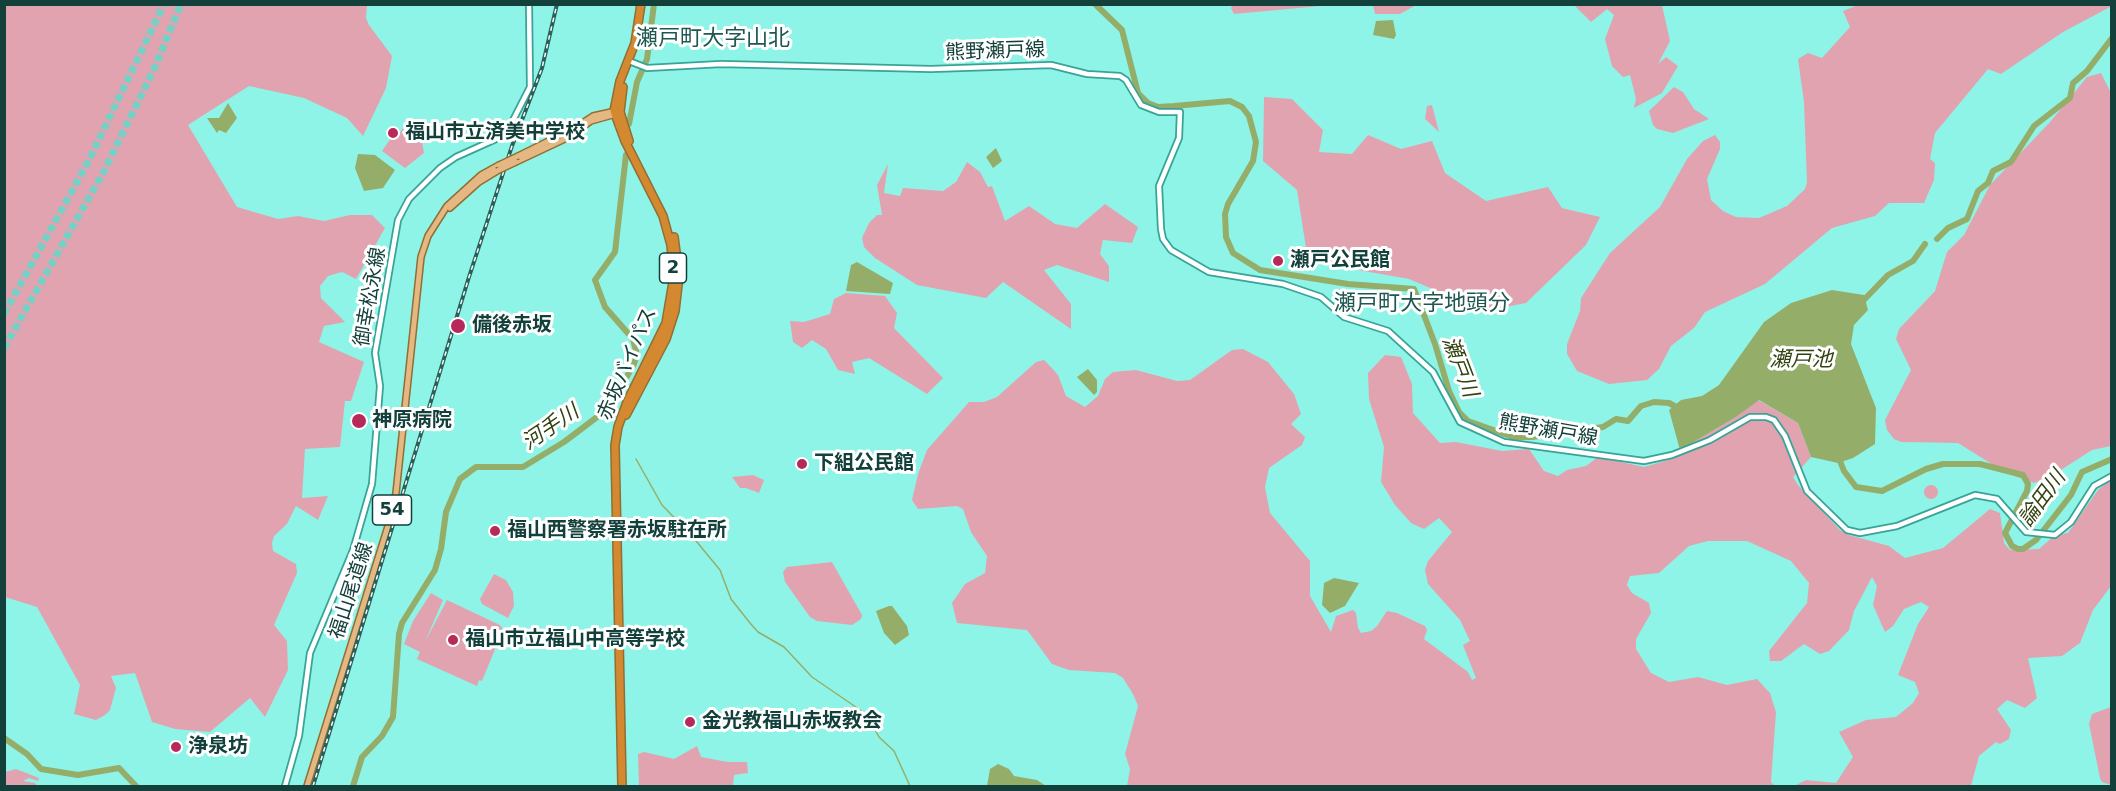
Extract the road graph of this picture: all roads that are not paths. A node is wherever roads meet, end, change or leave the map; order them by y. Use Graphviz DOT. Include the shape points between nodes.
graph roads {
  1 [pos="529,4"];
  2 [pos="643,4"];
  3 [pos="633,63"];
  4 [pos="616,112"];
  5 [pos="2112,476"];
  6 [pos="285,786"];
  7 [pos="307,786"];
  8 [pos="622,786"];
  1 -- 6 [label="main road, 御幸松永線" via="530,87 508,130 440,168 410,199 398,220 375,353 380,376 372,484 353,550 310,653 299,736"];
  2 -- 3 [label="highway"];
  3 -- 4 [label="highway" via="617,93"];
  3 -- 5 [label="main road, 熊野瀬戸線" via="647,68 721,64 931,69 1051,64 1087,74 1120,76 1141,105 1159,112 1180,112 1179,138 1159,186 1161,230 1171,250 1209,272 1274,282 1321,297 1344,317 1388,331 1433,372 1460,422 1503,442 1644,461 1710,440 1750,417 1766,417 1774,420 1785,436 1807,491 1847,530 1860,533 1897,526 1975,495 1997,499 2026,532 2055,535 2071,522 2094,486"];
  4 -- 7 [label="main road, 福山尾道線 / 54, bridge" via="498,168 434,225 416,281 396,493"];
  4 -- 8 [label="highway, 赤坂バイパス / 2" via="668,213 679,276 675,311 666,339 625,419 618,454"];
}
